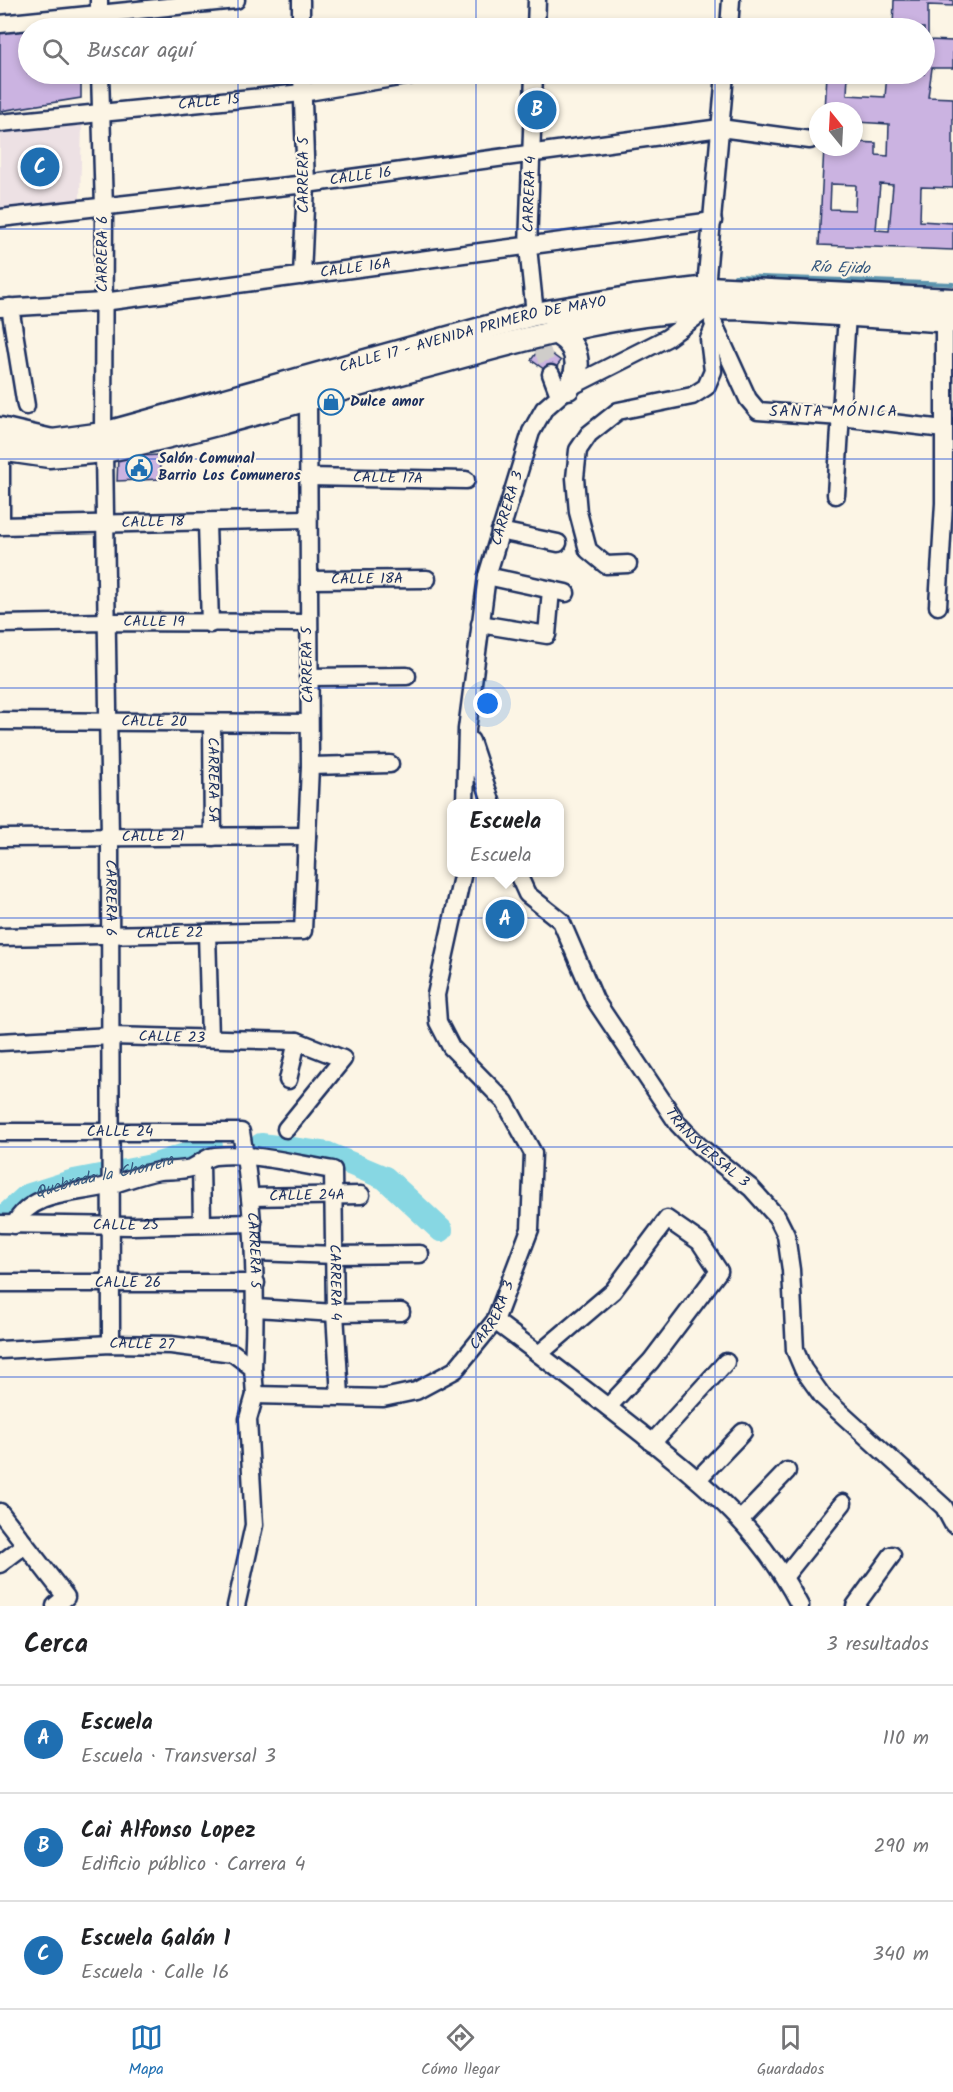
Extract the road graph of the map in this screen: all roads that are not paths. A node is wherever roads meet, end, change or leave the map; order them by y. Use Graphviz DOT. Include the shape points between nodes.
graph roads {
  1 [pos="236,0"];
  2 [pos="301,0"];
  3 [pos="537,0"];
  4 [pos="731,0"];
  5 [pos="99,13"];
  6 [pos="54,18"];
  7 [pos="301,18"];
  8 [pos="536,18"];
  9 [pos="730,18"];
  10 [pos="18,22"];
  11 [pos="0,24"];
  12 [pos="100,84"];
  13 [pos="302,84"];
  14 [pos="356,84"];
  15 [pos="534,84"];
  16 [pos="724,84"];
  17 [pos="302,93"];
  18 [pos="101,111"];
  19 [pos="0,123"];
  20 [pos="720,128"];
  21 [pos="809,140"];
  22 [pos="531,152"];
  23 [pos="306,184"];
  24 [pos="104,208"];
  25 [pos="0,218"];
  26 [pos="713,221"];
  27 [pos="528,246"];
  28 [pos="302,276"];
  29 [pos="709,291"];
  30 [pos="953,300"];
  31 [pos="103,302"];
  32 [pos="5,307"];
  33 [pos="847,314"];
  34 [pos="538,320"];
  35 [pos="949,321"];
  36 [pos="559,386"];
  37 [pos="308,398"];
  38 [pos="26,406"];
  39 [pos="841,417"];
  40 [pos="944,429"];
  41 [pos="103,442"];
  42 [pos="0,443"];
  43 [pos="308,477"];
  44 [pos="466,480"];
  45 [pos="836,495"];
  46 [pos="949,503"];
  47 [pos="307,519"];
  48 [pos="207,523"];
  49 [pos="106,525"];
  50 [pos="0,526"];
  51 [pos="500,531"];
  52 [pos="558,543"];
  53 [pos="628,564"];
  54 [pos="487,576"];
  55 [pos="427,579"];
  56 [pos="309,580"];
  57 [pos="938,606"];
  58 [pos="107,622"];
  59 [pos="308,623"];
  60 [pos="0,624"];
  61 [pos="210,624"];
  62 [pos="480,624"];
  63 [pos="407,676"];
  64 [pos="308,677"];
  65 [pos="0,721"];
  66 [pos="109,722"];
  67 [pos="212,723"];
  68 [pos="309,723"];
  69 [pos="467,729"];
  70 [pos="390,764"];
  71 [pos="310,766"];
  72 [pos="465,799"];
  73 [pos="490,799"];
  74 [pos="307,836"];
  75 [pos="110,837"];
  76 [pos="213,837"];
  77 [pos="0,838"];
  78 [pos="462,877"];
  79 [pos="519,877"];
  80 [pos="303,931"];
  81 [pos="207,933"];
  82 [pos="109,935"];
  83 [pos="0,937"];
  84 [pos="111,1036"];
  85 [pos="210,1038"];
  86 [pos="297,1041"];
  87 [pos="0,1042"];
  88 [pos="288,1080"];
  89 [pos="286,1129"];
  90 [pos="0,1131"];
  91 [pos="241,1132"];
  92 [pos="111,1133"];
  93 [pos="245,1156"];
  94 [pos="201,1162"];
  95 [pos="110,1183"];
  96 [pos="334,1195"];
  97 [pos="362,1195"];
  98 [pos="251,1197"];
  99 [pos="253,1223"];
  100 [pos="7,1224"];
  101 [pos="109,1224"];
  102 [pos="202,1224"];
  103 [pos="255,1252"];
  104 [pos="420,1254"];
  105 [pos="335,1255"];
  106 [pos="256,1283"];
  107 [pos="0,1284"];
  108 [pos="112,1284"];
  109 [pos="256,1308"];
  110 [pos="401,1312"];
  111 [pos="335,1313"];
  112 [pos="495,1321"];
  113 [pos="111,1344"];
  114 [pos="0,1350"];
  115 [pos="539,1354"];
  116 [pos="726,1362"];
  117 [pos="253,1368"];
  118 [pos="255,1395"];
  119 [pos="340,1396"];
  120 [pos="608,1407"];
  121 [pos="743,1432"];
  122 [pos="652,1443"];
  123 [pos="787,1471"];
  124 [pos="698,1479"];
  125 [pos="843,1503"];
  126 [pos="0,1512"];
  127 [pos="741,1519"];
  128 [pos="953,1524"];
  129 [pos="25,1545"];
  130 [pos="892,1554"];
  131 [pos="0,1564"];
  132 [pos="784,1576"];
  133 [pos="61,1601"];
  134 [pos="236,1606"];
  135 [pos="800,1606"];
  136 [pos="855,1606"];
  1 -- 5 [label="street"];
  2 -- 7 [label="street"];
  3 -- 8 [label="street"];
  4 -- 9 [label="street"];
  5 -- 6 [label="street"];
  10 -- 11 [label="street"];
  12 -- 18 [label="street, CARRERA 6"];
  13 -- 17 [label="street, CARRERA 5"];
  14 -- 17 [label="street, CALLE 15"];
  15 -- 22 [label="street, CARRERA 4"];
  16 -- 20 [label="street"];
  17 -- 18 [label="street, CALLE 15"];
  17 -- 23 [label="street, CARRERA 5"];
  18 -- 19 [label="street, CALLE 15"];
  18 -- 24 [label="street, CARRERA 6"];
  20 -- 21 [label="street, CALLE 16"];
  20 -- 22 [label="street, CALLE 16"];
  20 -- 26 [label="street"];
  22 -- 23 [label="street, CALLE 16"];
  22 -- 27 [label="street, CARRERA 4"];
  23 -- 24 [label="street, CALLE 16"];
  23 -- 28 [label="street, CARRERA 5"];
  24 -- 25 [label="street, CALLE 16"];
  24 -- 31 [label="street, CARRERA 6"];
  26 -- 27 [label="street, CALLE 16A"];
  26 -- 29 [label="street"];
  27 -- 28 [label="street, CALLE 16A"];
  27 -- 34 [label="street, CARRERA 4"];
  28 -- 31 [label="street, CALLE 16A"];
  29 -- 30 [label="main road, CALLE 17 - AVENIDA PRIMERO DE MAYO"];
  29 -- 33 [label="main road, CALLE 17 - AVENIDA PRIMERO DE MAYO"];
  29 -- 34 [label="main road, CALLE 17 - AVENIDA PRIMERO DE MAYO"];
  29 -- 36 [label="street, CARRERA 3" via="667,338"];
  29 -- 39 [label="street" via="748,399 758,411"];
  29 -- 53 [label="street" via="713,371 706,387 692,396 618,411 589,434 578,450 578,512 588,550 606,564"];
  31 -- 32 [label="street, CALLE 16A"];
  31 -- 41 [label="street, CARRERA 6"];
  32 -- 38 [label="street"];
  33 -- 35 [label="main road, CALLE 17 - AVENIDA PRIMERO DE MAYO"];
  33 -- 39 [label="street"];
  34 -- 36 [label="main road" via="567,340 576,355 576,372"];
  34 -- 37 [label="main road, CALLE 17 - AVENIDA PRIMERO DE MAYO"];
  34 -- 41 [label="main road, CALLE 17 - AVENIDA PRIMERO DE MAYO"];
  35 -- 40 [label="street"];
  36 -- 51 [label="street, CARRERA 3" via="531,432"];
  37 -- 41 [label="main road, CALLE 17 - AVENIDA PRIMERO DE MAYO"];
  37 -- 43 [label="street, CARRERA 5"];
  39 -- 40 [label="street"];
  39 -- 45 [label="street"];
  40 -- 46 [label="street"];
  41 -- 42 [label="main road, CALLE 17 - AVENIDA PRIMERO DE MAYO" via="49,456"];
  41 -- 49 [label="street, CARRERA 6"];
  42 -- 50 [label="street"];
  43 -- 44 [label="street, CALLE 17A"];
  43 -- 47 [label="street, CARRERA 5"];
  46 -- 57 [label="street"];
  47 -- 48 [label="street, CALLE 18"];
  47 -- 56 [label="street, CARRERA 5"];
  48 -- 49 [label="street, CALLE 18"];
  48 -- 61 [label="street"];
  49 -- 50 [label="street, CALLE 18"];
  49 -- 58 [label="street, CARRERA 6"];
  51 -- 52 [label="street"];
  51 -- 54 [label="street, CARRERA 3"];
  54 -- 62 [label="street, CARRERA 3"];
  54 -- 62 [label="street" via="559,592 547,635"];
  55 -- 56 [label="street, CALLE 18A"];
  56 -- 59 [label="street, CARRERA 5"];
  58 -- 60 [label="street, CALLE 19"];
  58 -- 61 [label="street, CALLE 19"];
  58 -- 66 [label="street, CARRERA 6"];
  59 -- 61 [label="street, CALLE 19"];
  59 -- 64 [label="street, CARRERA 5"];
  62 -- 69 [label="street, CARRERA 3"];
  63 -- 64 [label="street"];
  64 -- 68 [label="street, CARRERA 5"];
  65 -- 66 [label="street, CALLE 20"];
  66 -- 67 [label="street, CALLE 20"];
  66 -- 75 [label="street, CARRERA 6"];
  67 -- 68 [label="street, CALLE 20"];
  67 -- 76 [label="street, CARRERA 5A"];
  68 -- 71 [label="street, CARRERA 5"];
  69 -- 72 [label="street, CARRERA 3"];
  69 -- 73 [label="street"];
  70 -- 71 [label="street"];
  71 -- 74 [label="street, CARRERA 5"];
  74 -- 76 [label="street, CALLE 21"];
  74 -- 80 [label="street, CARRERA 5"];
  75 -- 76 [label="street, CALLE 21"];
  75 -- 77 [label="street, CALLE 21"];
  75 -- 82 [label="street, CARRERA 6"];
  78 -- 112 [label="street, CARRERA 3" via="436,996 438,1022 451,1047 505,1102 533,1153 530,1229"];
  79 -- 128 [label="street, TRANSVERSAL 3" via="527,894 561,921 595,1000 678,1124 752,1188 777,1216 786,1235 795,1350 803,1369 823,1397 944,1507"];
  80 -- 81 [label="street, CALLE 22"];
  81 -- 82 [label="street, CALLE 22"];
  81 -- 85 [label="street"];
  82 -- 83 [label="street, CALLE 22"];
  82 -- 84 [label="street, CARRERA 6"];
  84 -- 85 [label="street, CALLE 23"];
  84 -- 87 [label="street, CALLE 23"];
  84 -- 92 [label="street, CARRERA 6"];
  85 -- 86 [label="street, CALLE 23"];
  86 -- 88 [label="street"];
  86 -- 89 [label="street, CALLE 23" via="343,1059"];
  90 -- 92 [label="street, CALLE 24"];
  91 -- 92 [label="street, CALLE 24"];
  91 -- 93 [label="street, CARRERA 5"];
  92 -- 95 [label="street, CARRERA 6"];
  93 -- 94 [label="street" via="216,1156"];
  93 -- 96 [label="street, CARRERA 4" via="333,1170"];
  93 -- 98 [label="street, CARRERA 5"];
  94 -- 95 [label="street" via="190,1168"];
  94 -- 102 [label="street"];
  95 -- 100 [label="street" via="51,1196 21,1211"];
  95 -- 101 [label="street, CARRERA 6"];
  96 -- 97 [label="street, CALLE 24A"];
  96 -- 98 [label="street, CALLE 24A"];
  96 -- 105 [label="street, CARRERA 4"];
  98 -- 99 [label="street, CARRERA 5"];
  99 -- 102 [label="street, CALLE 25"];
  99 -- 103 [label="street, CARRERA 5"];
  100 -- 101 [label="street, CALLE 25"];
  101 -- 102 [label="street, CALLE 25"];
  101 -- 108 [label="street, CARRERA 6"];
  103 -- 105 [label="street"];
  103 -- 106 [label="street, CARRERA 5"];
  104 -- 105 [label="street"];
  105 -- 111 [label="street, CARRERA 4"];
  106 -- 108 [label="street, CALLE 26"];
  106 -- 109 [label="street, CARRERA 5"];
  107 -- 108 [label="street, CALLE 26"];
  108 -- 113 [label="street, CARRERA 6"];
  109 -- 111 [label="street"];
  109 -- 117 [label="street, CARRERA 5"];
  110 -- 111 [label="street"];
  111 -- 119 [label="street, CARRERA 4"];
  112 -- 115 [label="street"];
  112 -- 119 [label="street, CARRERA 3" via="455,1370 417,1391 383,1398"];
  113 -- 114 [label="street, CALLE 27"];
  113 -- 117 [label="street, CALLE 27" via="171,1345 233,1353"];
  115 -- 120 [label="street"];
  115 -- 120 [label="street" via="614,1291 667,1218 700,1242 719,1271 651,1361"];
  116 -- 122 [label="street"];
  117 -- 118 [label="street"];
  118 -- 119 [label="street, CARRERA 3"];
  118 -- 134 [label="street" via="248,1419 254,1525"];
  120 -- 122 [label="street"];
  121 -- 124 [label="street"];
  122 -- 124 [label="street"];
  123 -- 127 [label="street"];
  124 -- 127 [label="street"];
  125 -- 132 [label="street"];
  126 -- 129 [label="street"];
  127 -- 132 [label="street"];
  129 -- 131 [label="street"];
  129 -- 133 [label="street"];
  130 -- 136 [label="street"];
  132 -- 135 [label="street"];
}
